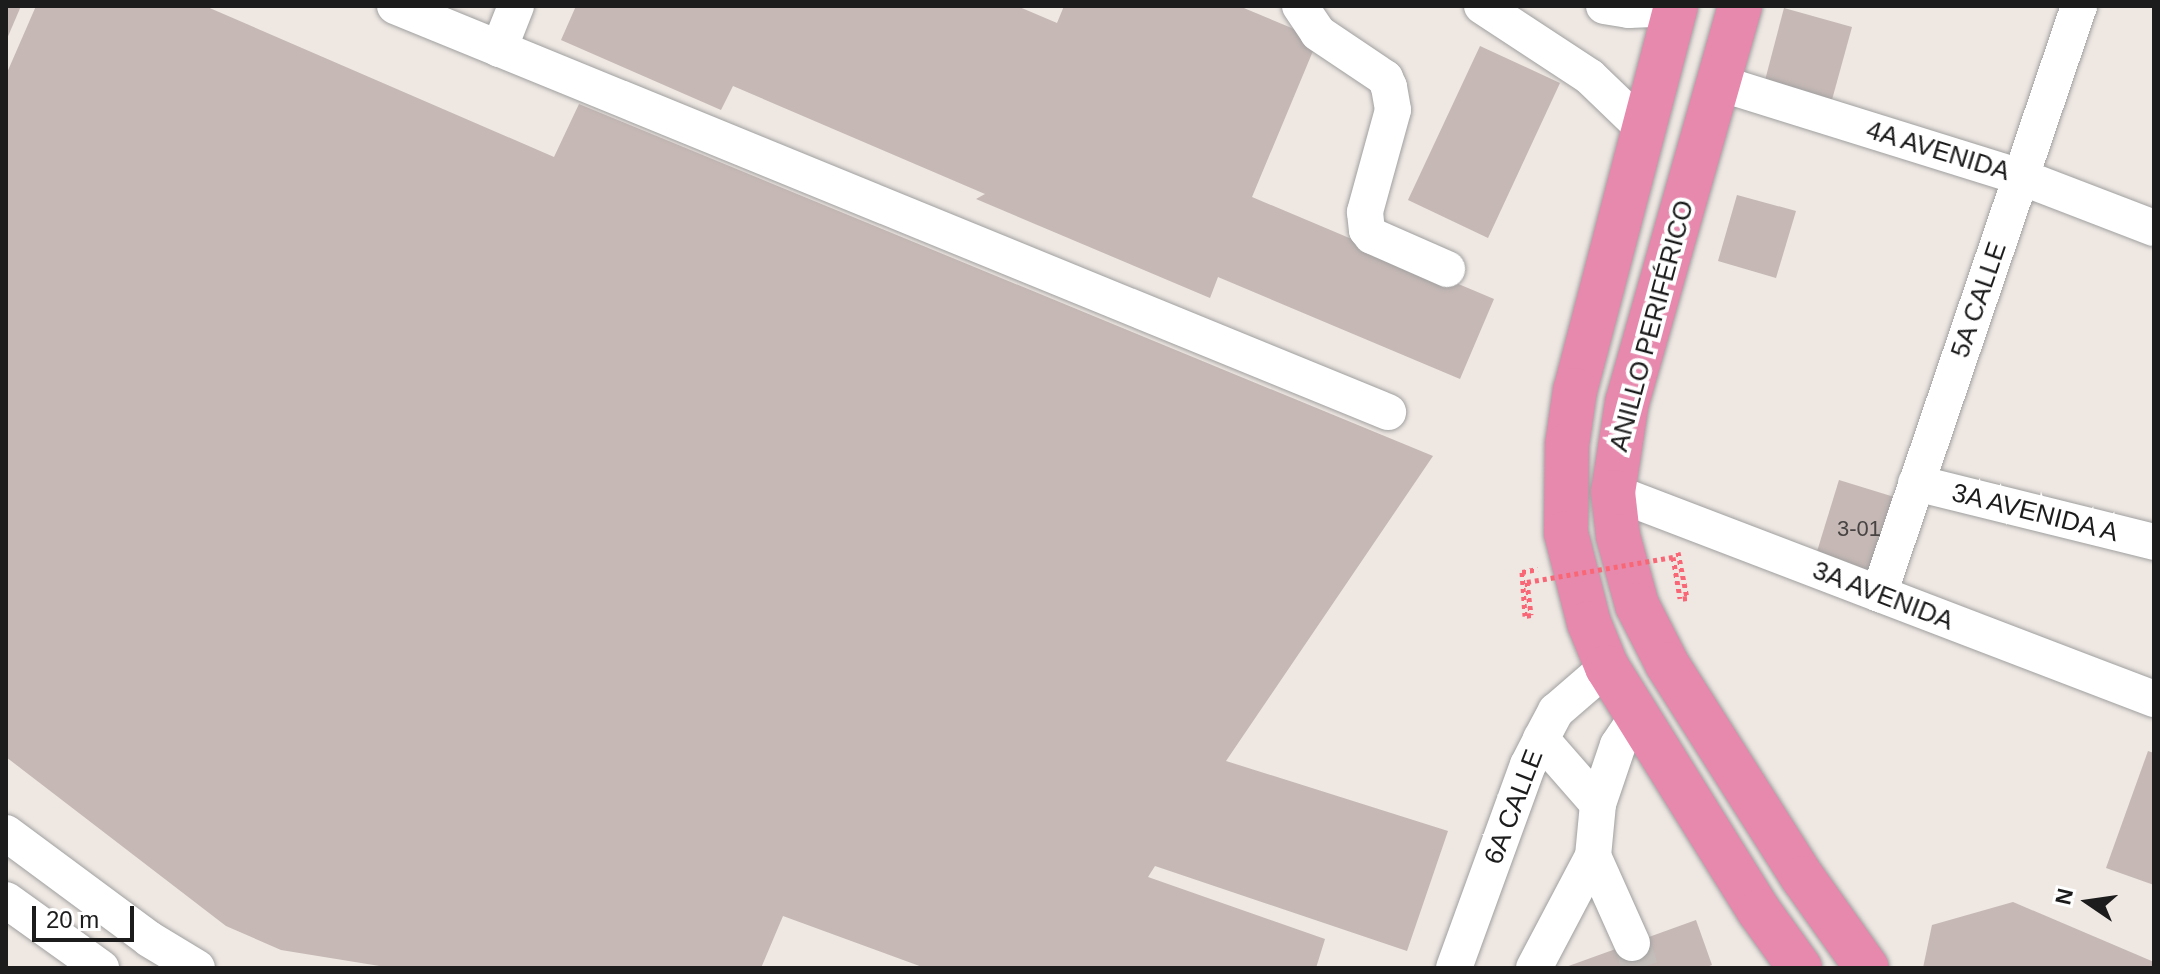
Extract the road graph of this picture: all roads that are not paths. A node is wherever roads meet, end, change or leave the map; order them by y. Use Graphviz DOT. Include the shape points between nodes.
graph roads {
  1 [pos="395,6"];
  2 [pos="516,6"];
  3 [pos="1300,6"];
  4 [pos="1482,6"];
  5 [pos="1604,6"];
  6 [pos="1740,6"];
  7 [pos="2079,6"];
  8 [pos="1676,7"];
  9 [pos="499,49"];
  10 [pos="1719,83"];
  11 [pos="1644,129"];
  12 [pos="2021,177"];
  13 [pos="2154,228"];
  14 [pos="1447,269"];
  15 [pos="1388,412"];
  16 [pos="1916,483"];
  17 [pos="1613,492"];
  18 [pos="2154,542"];
  19 [pos="1879,594"];
  20 [pos="1607,667"];
  21 [pos="2154,699"];
  22 [pos="1636,718"];
  23 [pos="1541,739"];
  24 [pos="1598,804"];
  25 [pos="6,833"];
  26 [pos="1593,856"];
  27 [pos="93,897"];
  28 [pos="6,900"];
  29 [pos="64,941"];
  30 [pos="1632,943"];
  31 [pos="101,968"];
  32 [pos="197,968"];
  33 [pos="1454,968"];
  34 [pos="1534,968"];
  35 [pos="1800,968"];
  36 [pos="1867,968"];
  1 -- 9 [label="street"];
  2 -- 9 [label="street"];
  3 -- 14 [label="street" via="1318,33 1385,78 1393,98 1365,212 1367,230"];
  4 -- 11 [label="street" via="1590,77"];
  5 -- 8 [label="street"];
  6 -- 10 [label="highway, ANILLO PERIFÉRICO"];
  7 -- 12 [label="street, 5A CALLE"];
  8 -- 11 [label="highway, ANILLO PERIFÉRICO"];
  9 -- 15 [label="street"];
  10 -- 12 [label="street, 4A AVENIDA"];
  10 -- 17 [label="highway, ANILLO PERIFÉRICO" via="1627,402"];
  11 -- 20 [label="highway, ANILLO PERIFÉRICO" via="1575,390 1567,445 1566,533 1589,623"];
  12 -- 13 [label="street, 4A AVENIDA"];
  12 -- 16 [label="street, 5A CALLE"];
  16 -- 18 [label="street, 3A AVENIDA A"];
  16 -- 19 [label="street, 5A CALLE"];
  17 -- 19 [label="street, 3A AVENIDA"];
  17 -- 36 [label="highway, ANILLO PERIFÉRICO" via="1625,567 1637,605 1667,664 1803,878"];
  19 -- 21 [label="street, 3A AVENIDA"];
  20 -- 22 [label="highway, ANILLO PERIFÉRICO"];
  20 -- 23 [label="street, 6A CALLE" via="1556,711"];
  22 -- 24 [label="street" via="1618,745"];
  22 -- 35 [label="highway, ANILLO PERIFÉRICO"];
  23 -- 24 [label="street"];
  23 -- 33 [label="street, 6A CALLE"];
  24 -- 26 [label="street"];
  25 -- 27 [label="street"];
  26 -- 30 [label="street"];
  26 -- 34 [label="street"];
  27 -- 29 [label="street"];
  27 -- 32 [label="street"];
  28 -- 29 [label="street"];
  29 -- 31 [label="street"];
}
